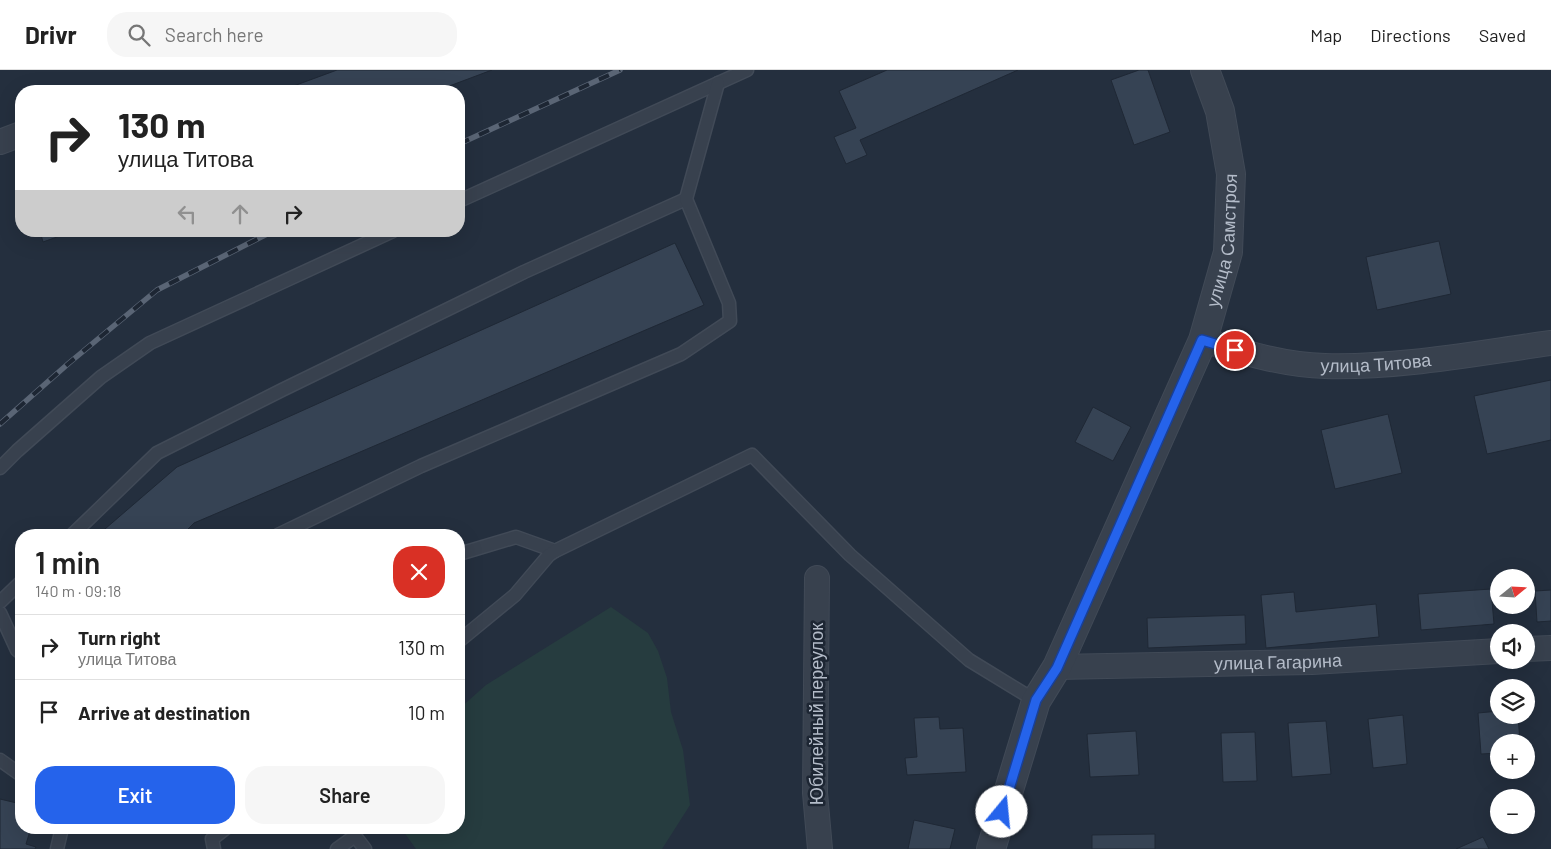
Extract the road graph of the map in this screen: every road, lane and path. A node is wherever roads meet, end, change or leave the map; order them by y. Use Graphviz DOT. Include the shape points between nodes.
graph roads {
  1 [pos="747,70"];
  2 [pos="1205,70"];
  3 [pos="718,83"];
  4 [pos="15,136"];
  5 [pos="0,142"];
  6 [pos="465,198"];
  7 [pos="686,199"];
  8 [pos="380,237"];
  9 [pos="1202,340"];
  10 [pos="1551,342"];
  11 [pos="0,468"];
  12 [pos="78,529"];
  13 [pos="290,529"];
  14 [pos="555,551"];
  15 [pos="465,552"];
  16 [pos="817,578"];
  17 [pos="15,588"];
  18 [pos="0,602"];
  19 [pos="0,613"];
  20 [pos="465,636"];
  21 [pos="15,646"];
  22 [pos="1551,648"];
  23 [pos="1535,649"];
  24 [pos="1490,652"];
  25 [pos="1057,668"];
  26 [pos="1036,700"];
  27 [pos="0,760"];
  28 [pos="15,771"];
  29 [pos="60,834"];
  30 [pos="218,834"];
  31 [pos="56,849"];
  32 [pos="214,849"];
  33 [pos="337,849"];
  34 [pos="365,849"];
  35 [pos="820,849"];
  36 [pos="991,849"];
  1 -- 3 [label="lane"];
  2 -- 9 [label="street, улица Самстроя" via="1220,111 1231,174 1228,252"];
  3 -- 6 [label="lane"];
  3 -- 7 [label="lane"];
  4 -- 5 [label="street"];
  7 -- 12 [label="lane" via="524,272 157,453"];
  7 -- 13 [label="lane" via="729,303 730,321 681,354 421,466"];
  8 -- 11 [label="lane" via="150,343 101,377"];
  9 -- 10 [label="street, улица Титова" via="1267,359 1324,366 1408,363"];
  9 -- 25 [label="street, улица Самстроя"];
  14 -- 15 [label="lane" via="516,537"];
  14 -- 20 [label="lane" via="515,596"];
  14 -- 26 [label="lane" via="752,455 850,554 969,660"];
  16 -- 35 [label="street, Юбилейный переулок" via="815,793"];
  17 -- 18 [label="lane"];
  19 -- 21 [label="lane"];
  22 -- 23 [label="street"];
  24 -- 25 [label="street, улица Гагарина" via="1312,662"];
  25 -- 26 [label="street, улица Самстроя"];
  26 -- 36 [label="street, улица Самстроя"];
  27 -- 28 [label="lane"];
  29 -- 31 [label="lane"];
  30 -- 32 [label="lane" via="212,838"];
  33 -- 34 [label="lane" via="355,836"];
}
